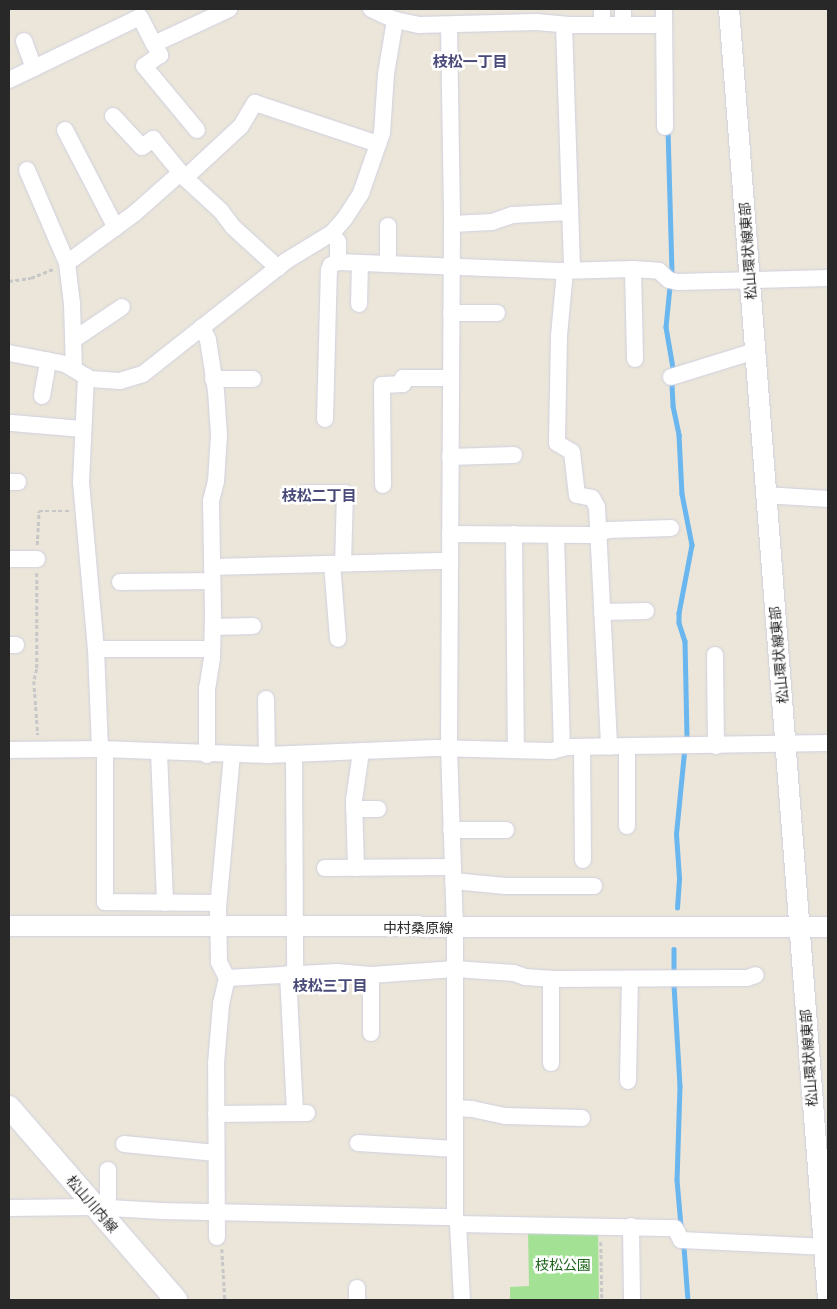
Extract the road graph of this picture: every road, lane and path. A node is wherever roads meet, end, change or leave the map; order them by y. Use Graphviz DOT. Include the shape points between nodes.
graph roads {
  1 [pos="371,9"];
  2 [pos="602,9"];
  3 [pos="622,9"];
  4 [pos="729,9"];
  5 [pos="225,10"];
  6 [pos="533,16"];
  7 [pos="664,17"];
  8 [pos="395,20"];
  9 [pos="564,24"];
  10 [pos="602,25"];
  11 [pos="623,25"];
  12 [pos="449,26"];
  13 [pos="24,41"];
  14 [pos="154,44"];
  15 [pos="34,68"];
  16 [pos="9,80"];
  17 [pos="113,116"];
  18 [pos="665,127"];
  19 [pos="65,130"];
  20 [pos="197,130"];
  21 [pos="378,144"];
  22 [pos="27,170"];
  23 [pos="182,175"];
  24 [pos="570,212"];
  25 [pos="452,224"];
  26 [pos="388,226"];
  27 [pos="116,228"];
  28 [pos="332,233"];
  29 [pos="67,262"];
  30 [pos="338,262"];
  31 [pos="360,263"];
  32 [pos="388,264"];
  33 [pos="452,265"];
  34 [pos="278,268"];
  35 [pos="633,269"];
  36 [pos="568,271"];
  37 [pos="828,278"];
  38 [pos="750,279"];
  39 [pos="9,281"];
  40 [pos="359,304"];
  41 [pos="122,307"];
  42 [pos="451,313"];
  43 [pos="496,313"];
  44 [pos="202,327"];
  45 [pos="73,340"];
  46 [pos="755,351"];
  47 [pos="9,353"];
  48 [pos="635,359"];
  49 [pos="48,360"];
  50 [pos="80,372"];
  51 [pos="671,377"];
  52 [pos="451,378"];
  53 [pos="213,379"];
  54 [pos="253,379"];
  55 [pos="42,396"];
  56 [pos="325,419"];
  57 [pos="12,423"];
  58 [pos="82,429"];
  59 [pos="514,455"];
  60 [pos="450,457"];
  61 [pos="383,485"];
  62 [pos="305,493"];
  63 [pos="766,495"];
  64 [pos="828,499"];
  65 [pos="83,510"];
  66 [pos="671,528"];
  67 [pos="599,533"];
  68 [pos="450,534"];
  69 [pos="514,534"];
  70 [pos="556,535"];
  71 [pos="9,559"];
  72 [pos="37,559"];
  73 [pos="450,561"];
  74 [pos="337,563"];
  75 [pos="212,574"];
  76 [pos="120,582"];
  77 [pos="646,611"];
  78 [pos="602,612"];
  79 [pos="253,626"];
  80 [pos="213,627"];
  81 [pos="338,639"];
  82 [pos="96,649"];
  83 [pos="212,649"];
  84 [pos="715,655"];
  85 [pos="266,699"];
  86 [pos="828,743"];
  87 [pos="786,745"];
  88 [pos="627,746"];
  89 [pos="716,746"];
  90 [pos="582,747"];
  91 [pos="608,747"];
  92 [pos="449,748"];
  93 [pos="562,748"];
  94 [pos="102,749"];
  95 [pos="9,750"];
  96 [pos="39,750"];
  97 [pos="516,750"];
  98 [pos="159,752"];
  99 [pos="361,752"];
  100 [pos="294,754"];
  101 [pos="207,755"];
  102 [pos="232,755"];
  103 [pos="267,755"];
  104 [pos="354,809"];
  105 [pos="378,809"];
  106 [pos="627,826"];
  107 [pos="452,830"];
  108 [pos="506,830"];
  109 [pos="583,860"];
  110 [pos="325,868"];
  111 [pos="356,868"];
  112 [pos="453,874"];
  113 [pos="594,886"];
  114 [pos="164,903"];
  115 [pos="218,903"];
  116 [pos="9,926"];
  117 [pos="218,927"];
  118 [pos="800,927"];
  119 [pos="828,927"];
  120 [pos="294,928"];
  121 [pos="455,928"];
  122 [pos="455,969"];
  123 [pos="292,974"];
  124 [pos="371,975"];
  125 [pos="756,975"];
  126 [pos="227,978"];
  127 [pos="551,978"];
  128 [pos="630,979"];
  129 [pos="371,1034"];
  130 [pos="551,1063"];
  131 [pos="628,1081"];
  132 [pos="9,1107"];
  133 [pos="455,1108"];
  134 [pos="216,1114"];
  135 [pos="582,1118"];
  136 [pos="358,1143"];
  137 [pos="124,1144"];
  138 [pos="455,1149"];
  139 [pos="216,1153"];
  140 [pos="108,1170"];
  141 [pos="101,1207"];
  142 [pos="9,1208"];
  143 [pos="216,1211"];
  144 [pos="457,1220"];
  145 [pos="601,1225"];
  146 [pos="631,1226"];
  147 [pos="217,1237"];
  148 [pos="826,1247"];
  149 [pos="176,1300"];
  150 [pos="225,1300"];
  151 [pos="462,1300"];
  152 [pos="602,1300"];
  153 [pos="632,1300"];
  154 [pos="828,1300"];
  1 -- 8 [label="street"];
  2 -- 10 [label="street"];
  3 -- 11 [label="street"];
  4 -- 38 [label="street, 松山環状線東部"];
  5 -- 14 [label="street"];
  6 -- 9 [label="street"];
  6 -- 12 [label="street"];
  7 -- 11 [label="street"];
  7 -- 18 [label="street"];
  8 -- 12 [label="street"];
  8 -- 21 [label="street"];
  9 -- 10 [label="street"];
  9 -- 24 [label="street"];
  10 -- 11 [label="street"];
  12 -- 25 [label="street"];
  13 -- 15 [label="street"];
  14 -- 15 [label="street" via="140,17"];
  14 -- 20 [label="street" via="160,55 144,66"];
  15 -- 16 [label="street"];
  17 -- 23 [label="street" via="142,147 153,139"];
  19 -- 27 [label="street"];
  21 -- 23 [label="street" via="255,103 241,126"];
  21 -- 28 [label="street" via="360,193 346,218"];
  22 -- 29 [label="street"];
  23 -- 27 [label="street"];
  23 -- 34 [label="street"];
  24 -- 25 [label="street" via="512,215 492,222"];
  24 -- 36 [label="street"];
  25 -- 33 [label="street"];
  26 -- 32 [label="street"];
  27 -- 29 [label="street"];
  28 -- 30 [label="street" via="338,242"];
  28 -- 34 [label="street"];
  29 -- 39 [label="path" via="31,278"];
  29 -- 45 [label="street"];
  30 -- 31 [label="street"];
  30 -- 56 [label="street" via="329,270"];
  31 -- 32 [label="street"];
  31 -- 40 [label="street"];
  32 -- 33 [label="street"];
  33 -- 36 [label="street"];
  33 -- 42 [label="street"];
  34 -- 44 [label="street"];
  35 -- 36 [label="street"];
  35 -- 38 [label="street" via="659,271 669,280 678,282"];
  35 -- 48 [label="street"];
  36 -- 67 [label="street" via="559,336 557,443 572,452 577,494 596,501"];
  37 -- 38 [label="street"];
  38 -- 46 [label="street, 松山環状線東部"];
  41 -- 45 [label="street"];
  42 -- 43 [label="street"];
  42 -- 52 [label="street"];
  44 -- 50 [label="street" via="143,374 120,380 90,379"];
  44 -- 53 [label="street" via="208,340"];
  45 -- 50 [label="street"];
  46 -- 51 [label="street"];
  46 -- 63 [label="street, 松山環状線東部"];
  47 -- 49 [label="street"];
  49 -- 50 [label="street"];
  49 -- 55 [label="street"];
  50 -- 58 [label="street"];
  52 -- 60 [label="street"];
  52 -- 61 [label="street" via="403,378 403,384 382,385"];
  53 -- 54 [label="street"];
  53 -- 75 [label="street" via="218,435 216,481 211,501"];
  57 -- 58 [label="street"];
  58 -- 65 [label="street" via="85,442 81,482"];
  59 -- 60 [label="street"];
  60 -- 68 [label="street"];
  62 -- 74 [label="street" via="345,493"];
  63 -- 64 [label="street"];
  63 -- 87 [label="street, 松山環状線東部"];
  65 -- 72 [label="path" via="39,511"];
  65 -- 82 [label="street"];
  66 -- 67 [label="street"];
  67 -- 70 [label="street"];
  67 -- 78 [label="street"];
  68 -- 69 [label="street"];
  68 -- 73 [label="street"];
  69 -- 70 [label="street"];
  69 -- 97 [label="street"];
  70 -- 93 [label="street"];
  71 -- 72 [label="street"];
  72 -- 96 [label="path" via="37,669 34,681"];
  73 -- 74 [label="street"];
  73 -- 92 [label="street"];
  74 -- 75 [label="street"];
  74 -- 81 [label="street"];
  75 -- 76 [label="street"];
  75 -- 80 [label="street"];
  77 -- 78 [label="street"];
  78 -- 91 [label="street"];
  79 -- 80 [label="street"];
  80 -- 83 [label="street"];
  82 -- 83 [label="street"];
  82 -- 94 [label="street"];
  83 -- 101 [label="street" via="207,688"];
  84 -- 89 [label="street"];
  85 -- 103 [label="street"];
  86 -- 87 [label="street"];
  87 -- 89 [label="street"];
  87 -- 118 [label="street, 松山環状線東部"];
  88 -- 89 [label="street"];
  88 -- 91 [label="street"];
  88 -- 106 [label="street"];
  90 -- 91 [label="street"];
  90 -- 93 [label="street"];
  90 -- 109 [label="street"];
  92 -- 97 [label="street"];
  92 -- 99 [label="street"];
  92 -- 107 [label="street"];
  93 -- 97 [label="street"];
  94 -- 96 [label="street"];
  94 -- 98 [label="street"];
  94 -- 114 [label="street" via="105,902"];
  95 -- 96 [label="street"];
  98 -- 101 [label="street"];
  98 -- 114 [label="street"];
  99 -- 100 [label="street"];
  99 -- 104 [label="street"];
  100 -- 103 [label="street"];
  100 -- 120 [label="street"];
  101 -- 102 [label="street"];
  102 -- 103 [label="street"];
  102 -- 115 [label="street"];
  104 -- 105 [label="street"];
  104 -- 111 [label="street"];
  107 -- 108 [label="street"];
  107 -- 112 [label="street"];
  110 -- 111 [label="street"];
  111 -- 112 [label="street"];
  112 -- 113 [label="street" via="506,886"];
  112 -- 121 [label="street"];
  114 -- 115 [label="street"];
  115 -- 117 [label="street"];
  116 -- 117 [label="street, 中村桑原線"];
  117 -- 120 [label="street, 中村桑原線"];
  117 -- 126 [label="street" via="219,962"];
  118 -- 119 [label="street, 中村桑原線"];
  118 -- 121 [label="street, 中村桑原線"];
  118 -- 148 [label="street, 松山環状線東部"];
  120 -- 121 [label="street, 中村桑原線"];
  120 -- 123 [label="street"];
  121 -- 122 [label="street"];
  122 -- 124 [label="street"];
  122 -- 127 [label="street"];
  122 -- 133 [label="street"];
  123 -- 124 [label="street" via="337,972"];
  123 -- 126 [label="street"];
  123 -- 134 [label="street" via="301,1113"];
  124 -- 129 [label="street"];
  125 -- 128 [label="street" via="747,978"];
  126 -- 134 [label="street" via="221,1004 216,1064"];
  127 -- 128 [label="street"];
  127 -- 130 [label="street"];
  128 -- 131 [label="street"];
  132 -- 141 [label="main road, 松山川内線"];
  133 -- 135 [label="street" via="506,1116"];
  133 -- 138 [label="street"];
  134 -- 139 [label="street"];
  136 -- 138 [label="street"];
  137 -- 139 [label="street"];
  138 -- 144 [label="street"];
  139 -- 143 [label="street"];
  140 -- 141 [label="street"];
  141 -- 142 [label="street"];
  141 -- 143 [label="street"];
  141 -- 149 [label="main road, 松山川内線"];
  143 -- 144 [label="street"];
  143 -- 147 [label="street"];
  144 -- 145 [label="street"];
  144 -- 151 [label="street"];
  145 -- 146 [label="street"];
  145 -- 152 [label="path"];
  146 -- 148 [label="street" via="675,1228 681,1240"];
  146 -- 153 [label="street"];
  147 -- 150 [label="path" via="221,1242"];
  148 -- 154 [label="street, 松山環状線東部"];
}
